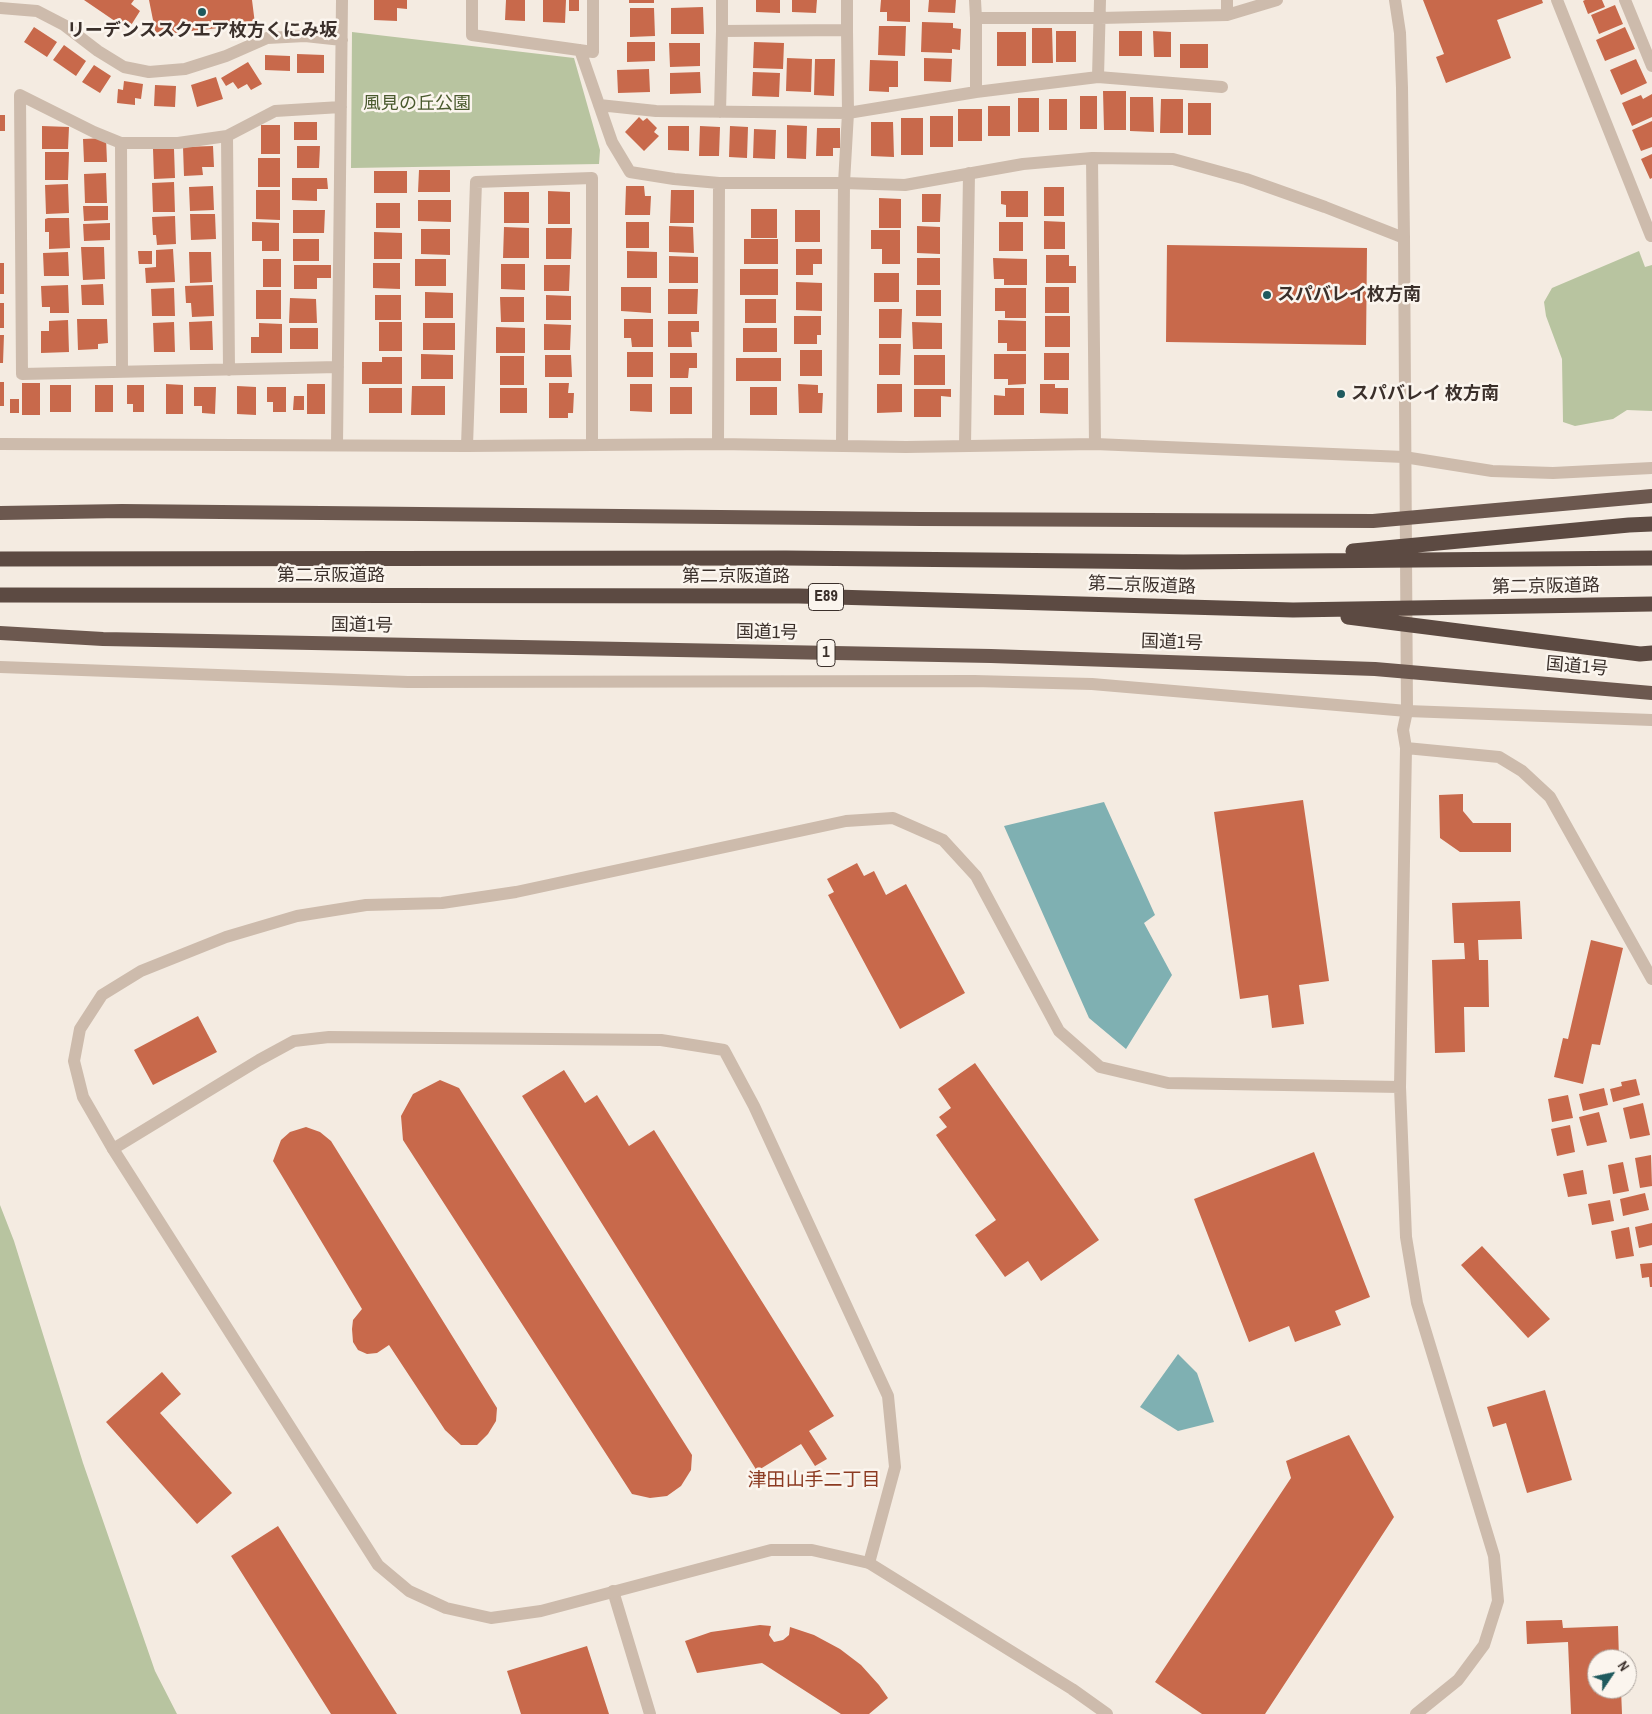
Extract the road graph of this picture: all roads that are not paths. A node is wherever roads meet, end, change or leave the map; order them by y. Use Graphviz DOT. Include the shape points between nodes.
graph roads {
  1 [pos="342,0"];
  2 [pos="472,0"];
  3 [pos="593,0"];
  4 [pos="722,0"];
  5 [pos="848,0"];
  6 [pos="975,0"];
  7 [pos="1100,0"];
  8 [pos="1227,0"];
  9 [pos="1278,0"];
  10 [pos="1395,0"];
  11 [pos="1556,0"];
  12 [pos="1625,0"];
  13 [pos="0,8"];
  14 [pos="1227,14"];
  15 [pos="976,18"];
  16 [pos="1100,18"];
  17 [pos="848,30"];
  18 [pos="722,31"];
  19 [pos="342,40"];
  20 [pos="580,50"];
  21 [pos="1652,66"];
  22 [pos="1098,77"];
  23 [pos="1222,87"];
  24 [pos="976,92"];
  25 [pos="599,105"];
  26 [pos="340,107"];
  27 [pos="720,112"];
  28 [pos="848,113"];
  29 [pos="227,136"];
  30 [pos="121,143"];
  31 [pos="1092,158"];
  32 [pos="969,173"];
  33 [pos="719,183"];
  34 [pos="844,183"];
  35 [pos="1651,236"];
  36 [pos="1404,238"];
  37 [pos="338,367"];
  38 [pos="229,370"];
  39 [pos="122,372"];
  40 [pos="0,444"];
  41 [pos="337,444"];
  42 [pos="718,444"];
  43 [pos="842,444"];
  44 [pos="1095,444"];
  45 [pos="592,445"];
  46 [pos="467,446"];
  47 [pos="965,446"];
  48 [pos="1404,457"];
  49 [pos="1652,468"];
  50 [pos="1652,496"];
  51 [pos="0,513"];
  52 [pos="1652,524"];
  53 [pos="1652,558"];
  54 [pos="0,559"];
  55 [pos="1257,561"];
  56 [pos="0,595"];
  57 [pos="1652,604"];
  58 [pos="1293,610"];
  59 [pos="0,633"];
  60 [pos="1652,653"];
  61 [pos="0,667"];
  62 [pos="1652,692"];
  63 [pos="1406,711"];
  64 [pos="1652,720"];
  65 [pos="1406,748"];
  66 [pos="1652,978"];
  67 [pos="1400,1087"];
  68 [pos="113,1149"];
  69 [pos="869,1563"];
  70 [pos="613,1591"];
  71 [pos="650,1714"];
  72 [pos="1107,1714"];
  73 [pos="1416,1714"];
  1 -- 19 [label="street"];
  2 -- 20 [label="street" via="472,35"];
  3 -- 20 [label="street" via="593,52"];
  4 -- 18 [label="street"];
  5 -- 17 [label="street"];
  6 -- 15 [label="street"];
  7 -- 16 [label="street"];
  8 -- 14 [label="street"];
  9 -- 14 [label="street"];
  10 -- 36 [label="street" via="1400,33"];
  11 -- 35 [label="street"];
  12 -- 21 [label="street"];
  13 -- 19 [label="street" via="37,11 64,25 124,67 148,72 186,69 267,38 306,36"];
  14 -- 16 [label="street"];
  15 -- 16 [label="street"];
  15 -- 24 [label="street"];
  16 -- 22 [label="street"];
  17 -- 18 [label="street"];
  17 -- 28 [label="street"];
  18 -- 27 [label="street"];
  19 -- 26 [label="street"];
  20 -- 25 [label="street"];
  22 -- 23 [label="street"];
  22 -- 24 [label="street"];
  24 -- 28 [label="street"];
  25 -- 27 [label="street" via="656,111"];
  25 -- 33 [label="street" via="612,142 630,172"];
  26 -- 29 [label="street" via="275,111"];
  26 -- 37 [label="street"];
  27 -- 28 [label="street"];
  28 -- 34 [label="street"];
  29 -- 30 [label="street" via="178,143"];
  29 -- 38 [label="street"];
  30 -- 39 [label="street"];
  30 -- 39 [label="street" via="20,95 22,374"];
  31 -- 32 [label="street"];
  31 -- 36 [label="street" via="1173,159 1246,179"];
  31 -- 44 [label="street"];
  32 -- 34 [label="street" via="905,185"];
  32 -- 47 [label="street"];
  33 -- 34 [label="street"];
  33 -- 42 [label="street"];
  34 -- 43 [label="street"];
  36 -- 48 [label="street"];
  37 -- 38 [label="street"];
  37 -- 41 [label="street"];
  38 -- 39 [label="street"];
  40 -- 41 [label="street"];
  41 -- 46 [label="street"];
  42 -- 43 [label="street"];
  42 -- 45 [label="street"];
  43 -- 47 [label="street"];
  44 -- 47 [label="street"];
  44 -- 48 [label="street"];
  45 -- 46 [label="street"];
  45 -- 46 [label="street" via="592,178 476,182"];
  48 -- 49 [label="street" via="1492,471 1553,473"];
  48 -- 63 [label="street"];
  50 -- 51 [label="highway" via="1373,521"];
  52 -- 55 [label="highway"];
  53 -- 55 [label="highway, 第二京阪道路 / E89"];
  54 -- 55 [label="highway, 第二京阪道路 / E89"];
  56 -- 58 [label="highway, 第二京阪道路 / E89" via="799,596"];
  57 -- 58 [label="highway, 第二京阪道路 / E89"];
  58 -- 60 [label="highway"];
  59 -- 62 [label="highway, 国道1号 / 1" via="103,639 981,656 1365,669"];
  61 -- 63 [label="street" via="408,682 974,680 1092,684"];
  63 -- 64 [label="street"];
  63 -- 65 [label="street" via="1403,730"];
  65 -- 66 [label="street" via="1499,757 1522,770 1550,798"];
  65 -- 67 [label="street"];
  67 -- 68 [label="street" via="1168,1083 1100,1067 1059,1031 976,876 943,840 893,818 846,821 516,892 442,903 366,905 297,916 226,937 140,971 102,996 80,1029 74,1060 83,1097"];
  67 -- 73 [label="street" via="1406,1238 1417,1303 1494,1556 1498,1601 1479,1652 1458,1680"];
  68 -- 69 [label="street" via="294,1041 329,1036 661,1040 724,1050 754,1106 888,1396 895,1467"];
  68 -- 70 [label="street" via="378,1565 409,1591 446,1608 490,1618 541,1611"];
  69 -- 70 [label="street" via="812,1550 771,1550"];
  69 -- 72 [label="street"];
  70 -- 71 [label="street"];
}
